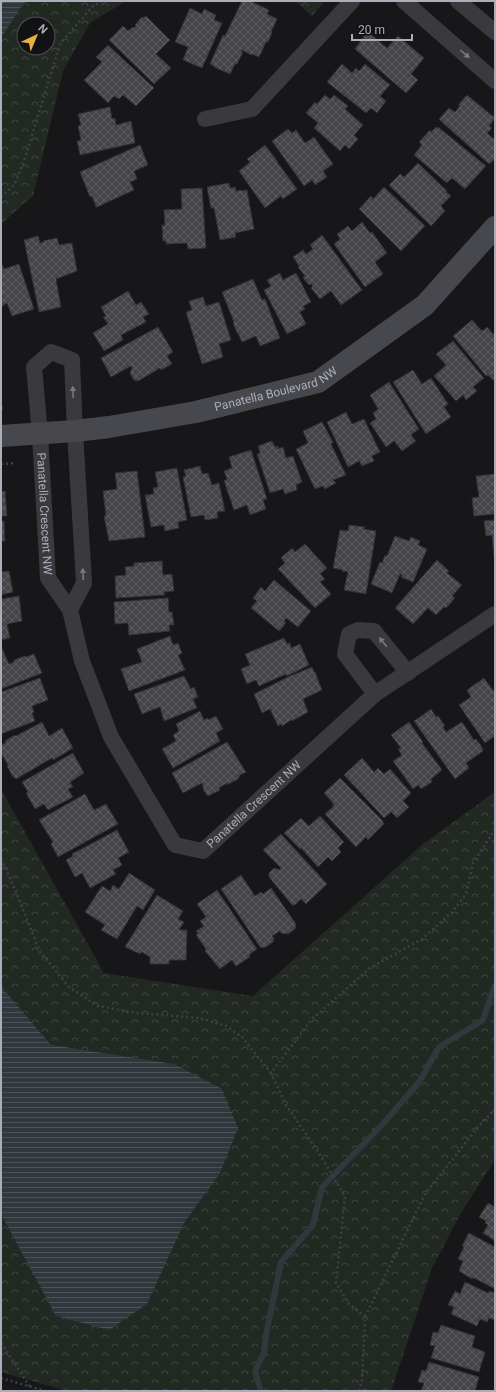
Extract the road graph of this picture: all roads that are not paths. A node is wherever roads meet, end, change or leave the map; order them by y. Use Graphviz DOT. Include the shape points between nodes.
graph roads {
  1 [pos="352,1"];
  2 [pos="404,1"];
  3 [pos="458,1"];
  4 [pos="495,32"];
  5 [pos="495,81"];
  6 [pos="205,119"];
  7 [pos="495,227"];
  8 [pos="75,431"];
  9 [pos="40,434"];
  10 [pos="1,436"];
  11 [pos="70,610"];
  12 [pos="495,614"];
  13 [pos="408,673"];
  14 [pos="374,694"];
  1 -- 6 [label="street" via="252,109"];
  2 -- 5 [label="street, one-way"];
  3 -- 4 [label="street"];
  7 -- 8 [label="street, Panatella Boulevard NW" via="425,305 318,382 196,412"];
  8 -- 9 [label="street, Panatella Boulevard NW"];
  8 -- 9 [label="street, Panatella Crescent NW, one-way" via="72,360 51,352 34,367"];
  11 -- 8 [label="street, one-way" via="84,583"];
  9 -- 10 [label="street, Panatella Boulevard NW"];
  9 -- 11 [label="street, Panatella Crescent NW" via="48,578"];
  11 -- 14 [label="street, Panatella Crescent NW" via="82,661 111,737 175,845 203,851"];
  12 -- 13 [label="street, Panatella Crescent NW"];
  13 -- 14 [label="street, Panatella Crescent NW"];
  13 -- 14 [label="street, one-way" via="374,631 358,630 349,634 345,654"];
}
